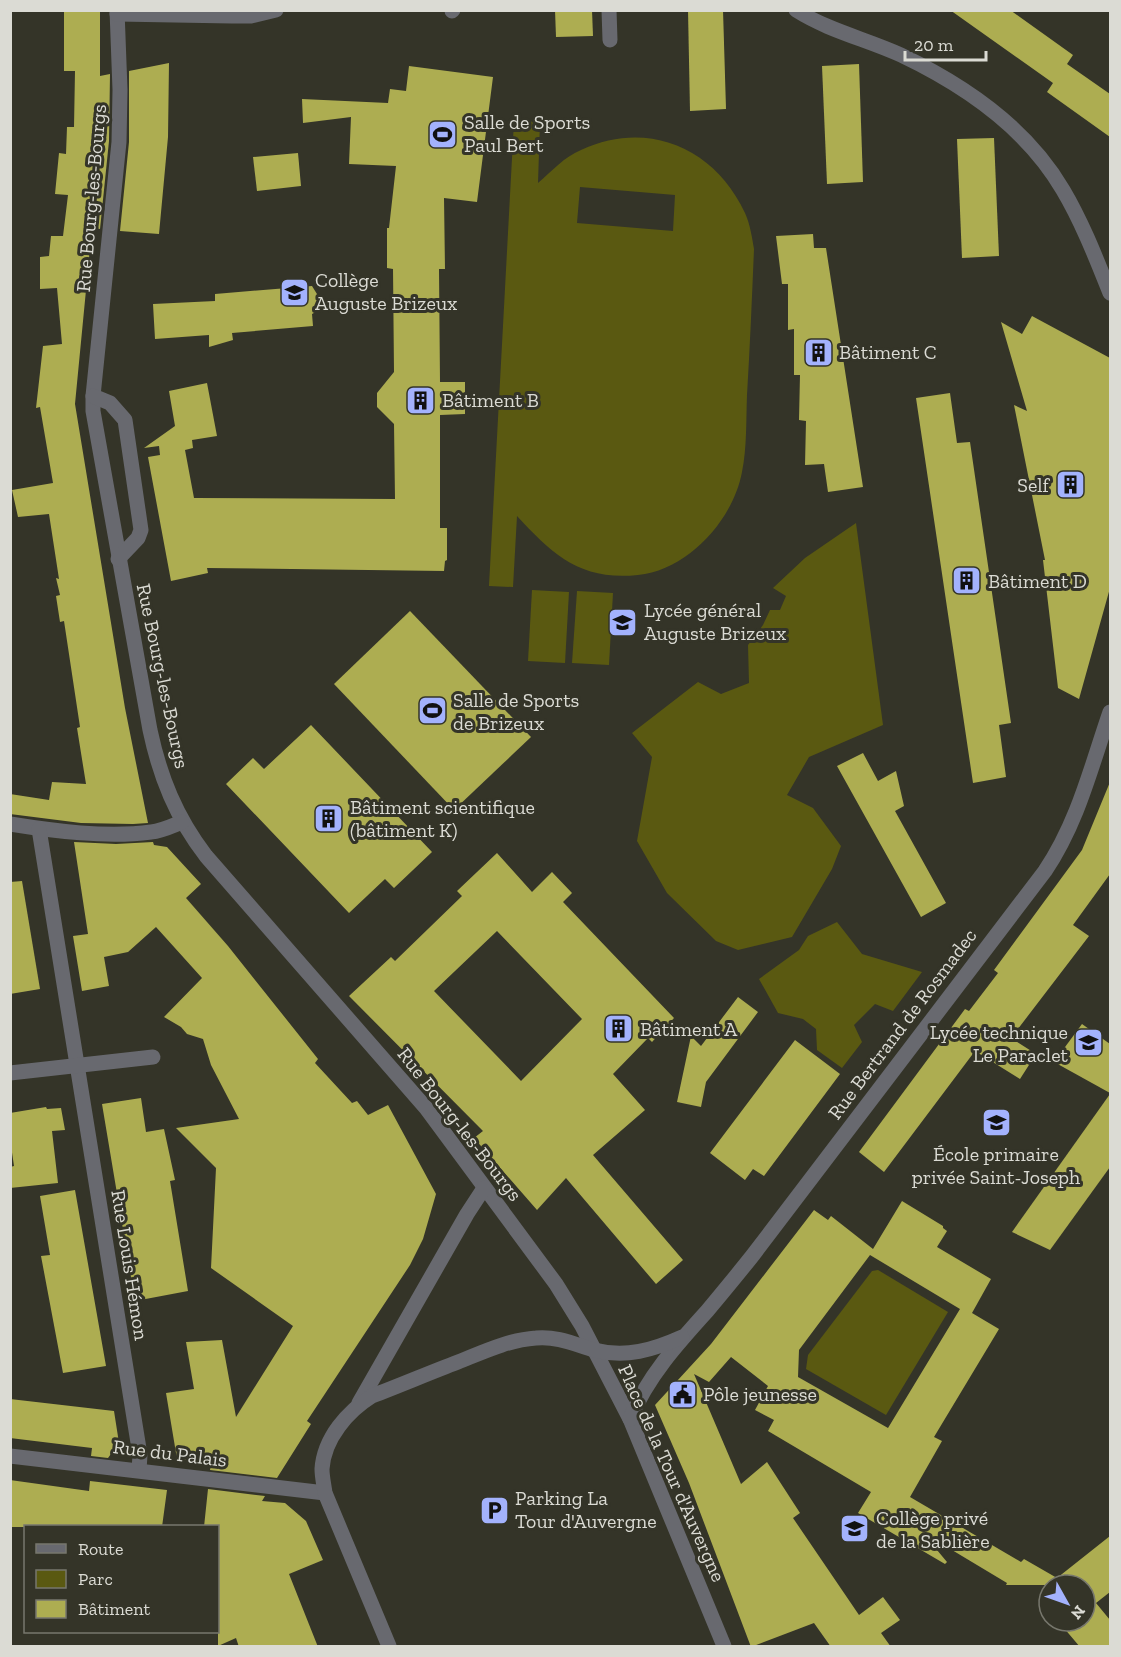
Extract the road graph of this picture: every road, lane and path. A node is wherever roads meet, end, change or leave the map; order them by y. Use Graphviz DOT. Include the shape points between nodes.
graph roads {
  1 [pos="276,10"];
  2 [pos="609,10"];
  3 [pos="796,10"];
  4 [pos="117,12"];
  5 [pos="610,40"];
  6 [pos="1110,293"];
  7 [pos="93,396"];
  8 [pos="118,559"];
  9 [pos="1110,712"];
  10 [pos="182,822"];
  11 [pos="10,824"];
  12 [pos="39,829"];
  13 [pos="153,1057"];
  14 [pos="76,1067"];
  15 [pos="10,1073"];
  16 [pos="484,1188"];
  17 [pos="682,1337"];
  18 [pos="594,1349"];
  19 [pos="358,1405"];
  20 [pos="630,1419"];
  21 [pos="10,1456"];
  22 [pos="139,1470"];
  23 [pos="325,1493"];
  24 [pos="389,1647"];
  25 [pos="724,1647"];
  1 -- 4 [label="street" via="232,16"];
  2 -- 5 [label="street"];
  3 -- 6 [label="street" via="831,29 916,62 962,88 1003,119 1034,150 1063,189"];
  4 -- 7 [label="street, Rue Bourg-les-Bourgs" via="119,142"];
  7 -- 8 [label="street, Rue Bourg-les-Bourgs"];
  7 -- 8 [label="street" via="110,403 125,420 141,530"];
  8 -- 10 [label="street, Rue Bourg-les-Bourgs" via="157,762"];
  9 -- 17 [label="street, Rue Bertrand de Rosmadec" via="1080,805 1060,849 773,1229"];
  10 -- 12 [label="street" via="144,833"];
  10 -- 16 [label="street, Rue Bourg-les-Bourgs" via="220,873 351,1025 404,1080"];
  11 -- 12 [label="street"];
  12 -- 14 [label="street, Rue Louis Hémon"];
  13 -- 14 [label="street"];
  14 -- 15 [label="street"];
  14 -- 22 [label="street, Rue Louis Hémon" via="140,1455"];
  16 -- 18 [label="street, Rue Bourg-les-Bourgs" via="541,1262"];
  16 -- 19 [label="street, Place de la Tour d'Auvergne"];
  17 -- 18 [label="street, Rue Bertrand de Rosmadec" via="640,1353"];
  17 -- 20 [label="street, Rue Bertrand de Rosmadec" via="643,1391"];
  18 -- 19 [label="street, Place de la Tour d'Auvergne" via="556,1339 517,1341 491,1348"];
  18 -- 20 [label="street, Place de la Tour d'Auvergne"];
  19 -- 23 [label="street, Place de la Tour d'Auvergne" via="341,1423 328,1447 322,1469"];
  20 -- 25 [label="street, Place de la Tour d'Auvergne"];
  21 -- 22 [label="street, Rue du Palais"];
  22 -- 23 [label="street, Rue du Palais"];
  23 -- 24 [label="street, Place de la Tour d'Auvergne"];
}
